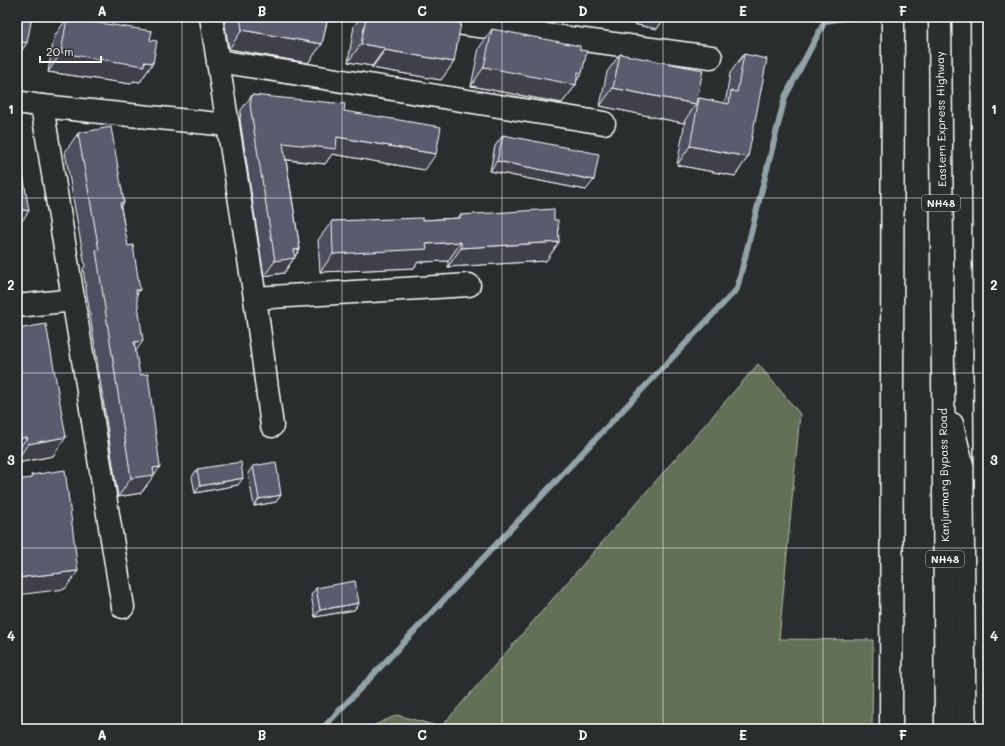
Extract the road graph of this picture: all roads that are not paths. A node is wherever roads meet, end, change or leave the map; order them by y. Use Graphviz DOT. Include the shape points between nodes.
graph roads {
  1 [pos="211,17"];
  2 [pos="412,17"];
  3 [pos="893,17"];
  4 [pos="940,17"];
  5 [pos="982,17"];
  6 [pos="711,57"];
  7 [pos="218,61"];
  8 [pos="17,102"];
  9 [pos="42,106"];
  10 [pos="604,123"];
  11 [pos="228,125"];
  12 [pos="469,285"];
  13 [pos="255,298"];
  14 [pos="74,300"];
  15 [pos="17,306"];
  16 [pos="943,390"];
  17 [pos="272,426"];
  18 [pos="123,607"];
  19 [pos="891,729"];
  20 [pos="946,729"];
  21 [pos="966,729"];
  22 [pos="988,729"];
  1 -- 7 [label="main road"];
  2 -- 6 [label="main road"];
  3 -- 19 [label="main road"];
  4 -- 16 [label="main road, Eastern Express Highway / NH48"];
  5 -- 22 [label="main road, bridge"];
  7 -- 10 [label="main road"];
  7 -- 11 [label="main road"];
  8 -- 9 [label="main road"];
  9 -- 11 [label="main road"];
  9 -- 14 [label="main road"];
  11 -- 13 [label="main road"];
  12 -- 13 [label="main road"];
  13 -- 17 [label="main road"];
  14 -- 15 [label="main road"];
  14 -- 18 [label="main road"];
  16 -- 20 [label="main road, Kanjurmarg Bypass Road / NH48"];
  16 -- 21 [label="main road" via="964,473"];
}
